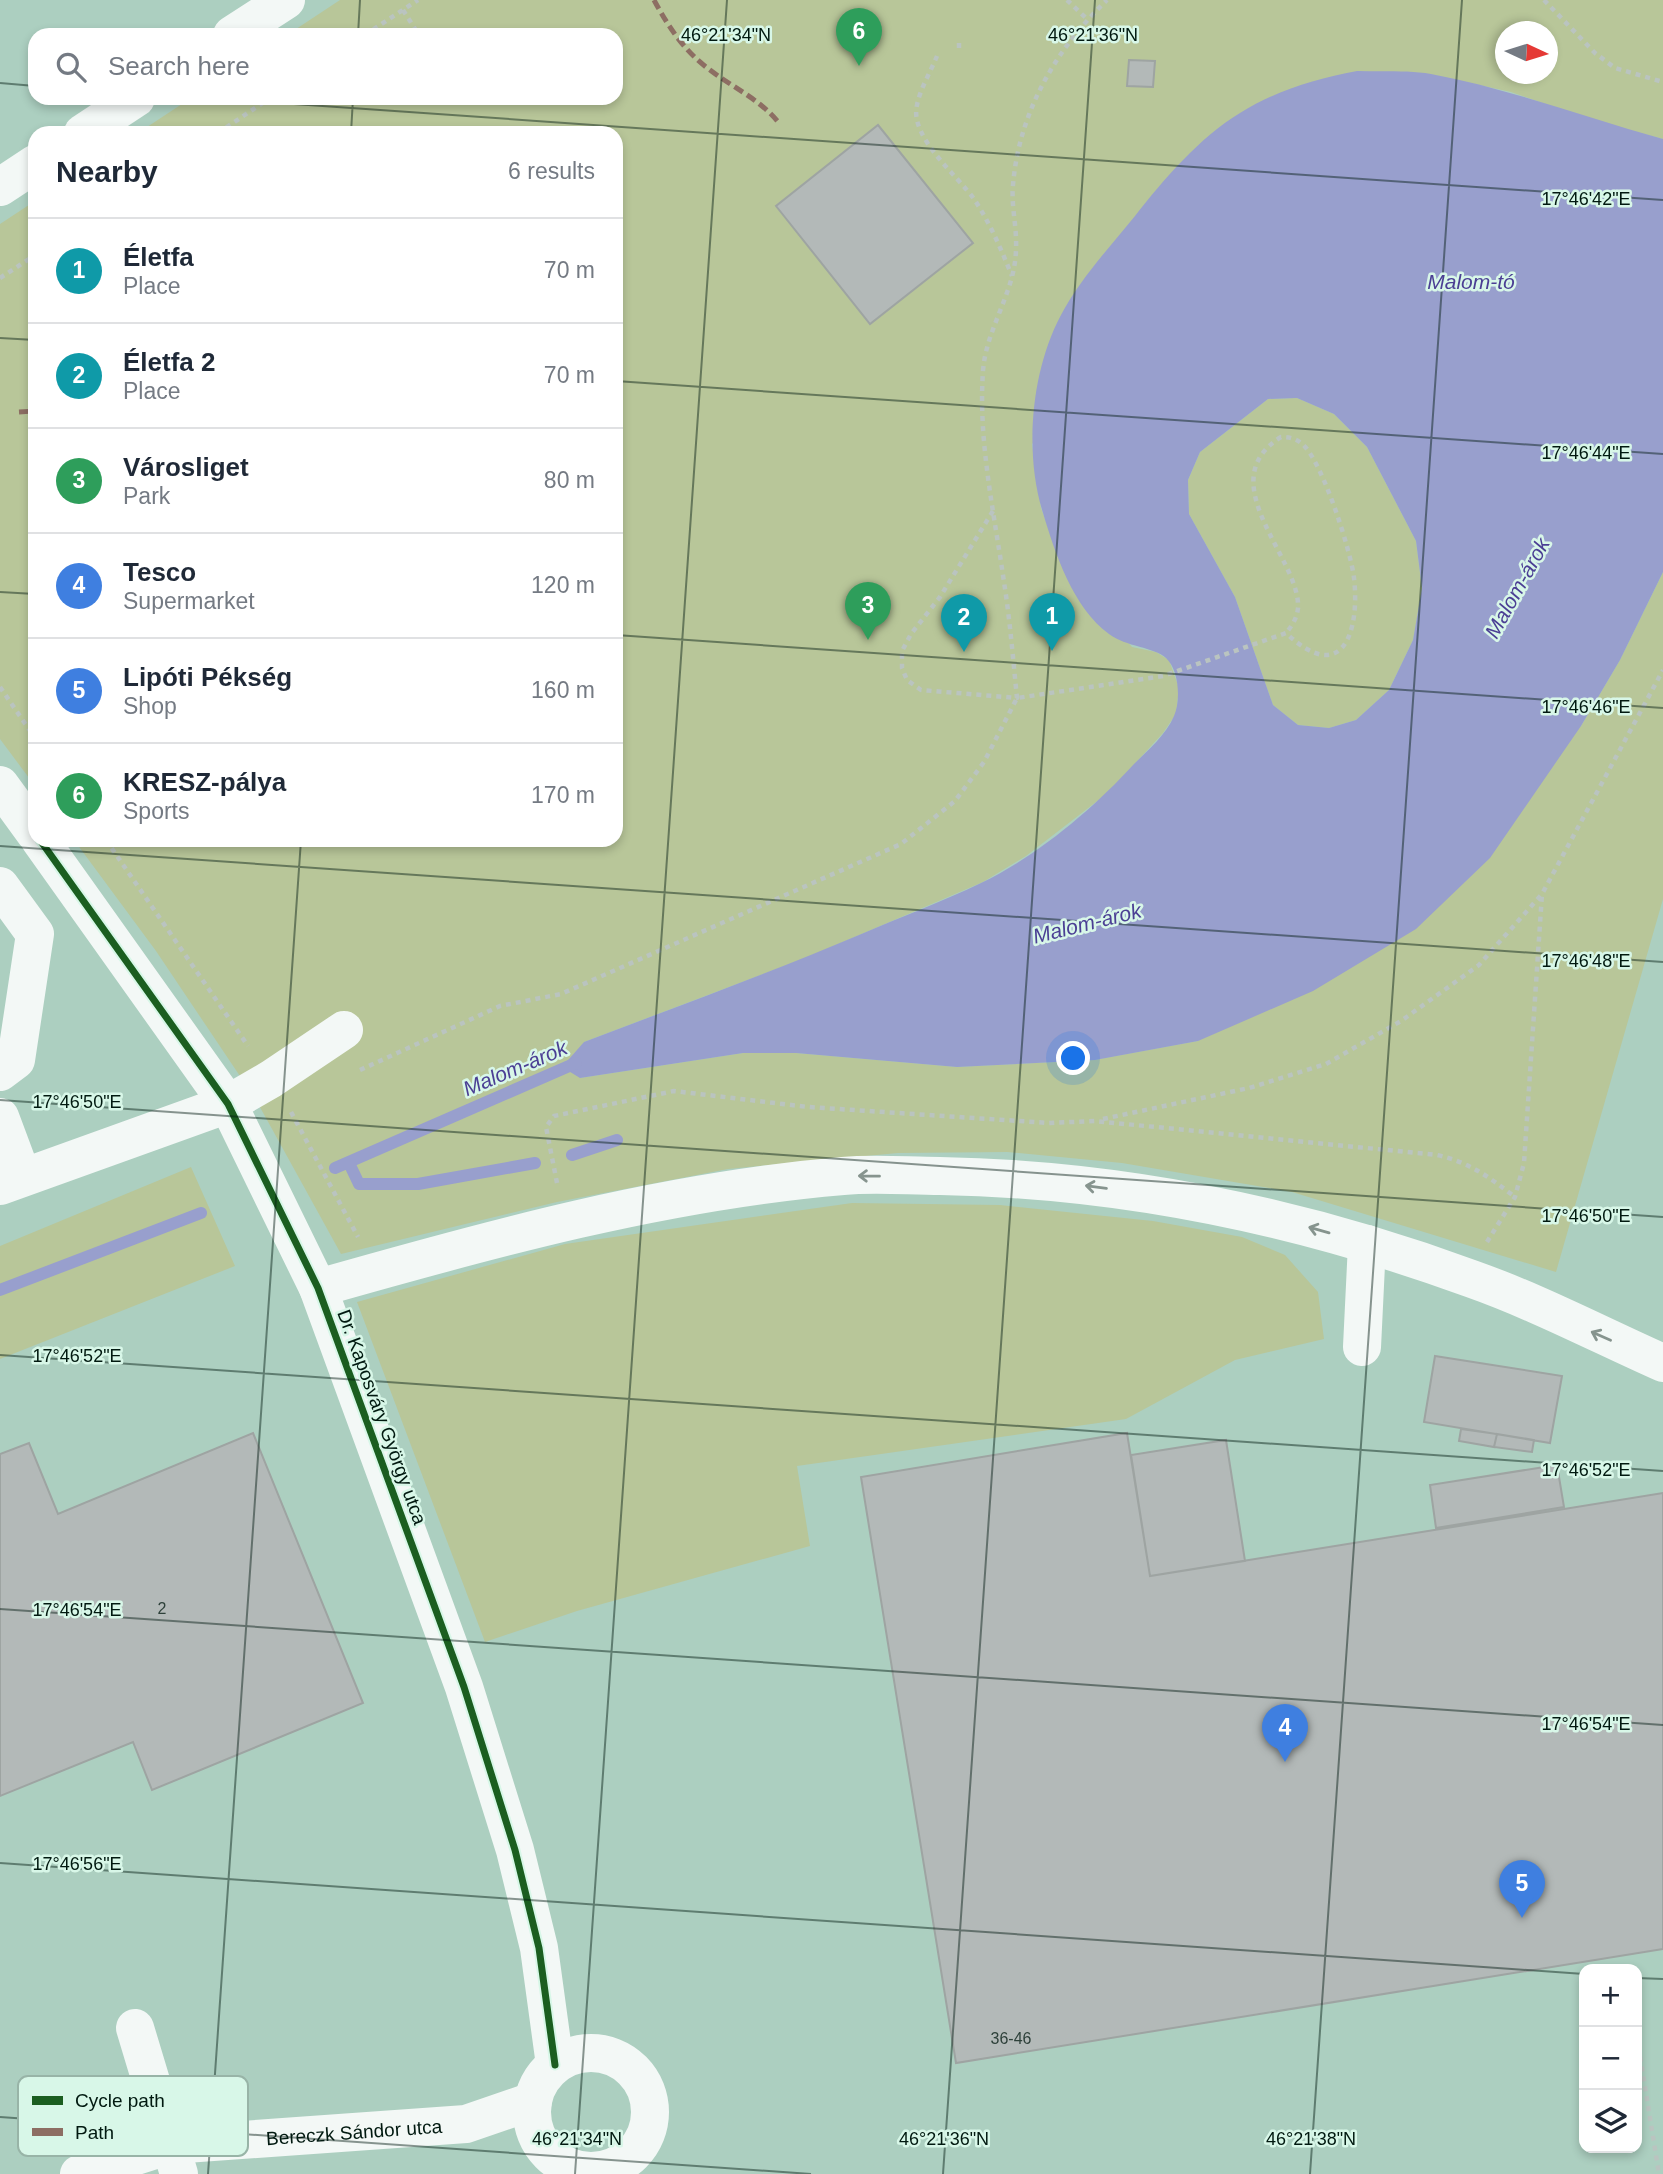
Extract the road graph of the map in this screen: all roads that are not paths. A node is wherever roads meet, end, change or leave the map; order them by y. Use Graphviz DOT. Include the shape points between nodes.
graph roads {
  1 [pos="286,0"];
  2 [pos="243,28"];
  3 [pos="125,105"];
  4 [pos="94,126"];
  5 [pos="28,169"];
  6 [pos="0,187"];
  7 [pos="0,785"];
  8 [pos="28,823"];
  9 [pos="45,847"];
  10 [pos="0,886"];
  11 [pos="344,1030"];
  12 [pos="0,1072"];
  13 [pos="228,1104"];
  14 [pos="0,1117"];
  15 [pos="11,1181"];
  16 [pos="1367,1244"];
  17 [pos="318,1289"];
  18 [pos="1362,1347"];
  19 [pos="1663,1363"];
  20 [pos="539,1948"];
  21 [pos="135,2028"];
  22 [pos="592,2054"];
  23 [pos="555,2065"];
  24 [pos="150,2076"];
  25 [pos="533,2101"];
  26 [pos="466,2124"];
  27 [pos="538,2139"];
  28 [pos="248,2151"];
  29 [pos="207,2156"];
  30 [pos="175,2160"];
  31 [pos="619,2169"];
  32 [pos="577,2172"];
  33 [pos="79,2174"];
  1 -- 2 [label="street"];
  3 -- 4 [label="street"];
  5 -- 6 [label="street"];
  7 -- 8 [label="street"];
  9 -- 13 [label="street, Dr. Kaposváry György utca"];
  10 -- 12 [label="street" via="34,934 16,1060"];
  11 -- 13 [label="street" via="278,1092"];
  13 -- 15 [label="street"];
  13 -- 17 [label="street, Dr. Kaposváry György utca"];
  14 -- 15 [label="street"];
  16 -- 17 [label="street, one-way" via="1279,1218 1161,1195 1024,1178 845,1175 701,1194 564,1221"];
  16 -- 18 [label="street"];
  19 -- 16 [label="street, one-way" via="1474,1280"];
  17 -- 20 [label="street, Dr. Kaposváry György utca" via="464,1687 515,1850"];
  20 -- 22 [label="street, Dr. Kaposváry György utca"];
  20 -- 23 [label="street, Dr. Kaposváry György utca"];
  21 -- 24 [label="street"];
  22 -- 23 [label="street" via="576,2055"];
  22 -- 31 [label="street" via="623,2063 638,2076 649,2102 645,2136"];
  23 -- 25 [label="street" via="538,2085"];
  25 -- 26 [label="street, Bereczk Sándor utca"];
  25 -- 27 [label="street"];
  26 -- 27 [label="street, Bereczk Sándor utca"];
  26 -- 28 [label="street, Bereczk Sándor utca"];
  27 -- 32 [label="street"];
  29 -- 30 [label="street, Bereczk Sándor utca"];
  30 -- 33 [label="street, Bereczk Sándor utca"];
  31 -- 32 [label="street"];
}
